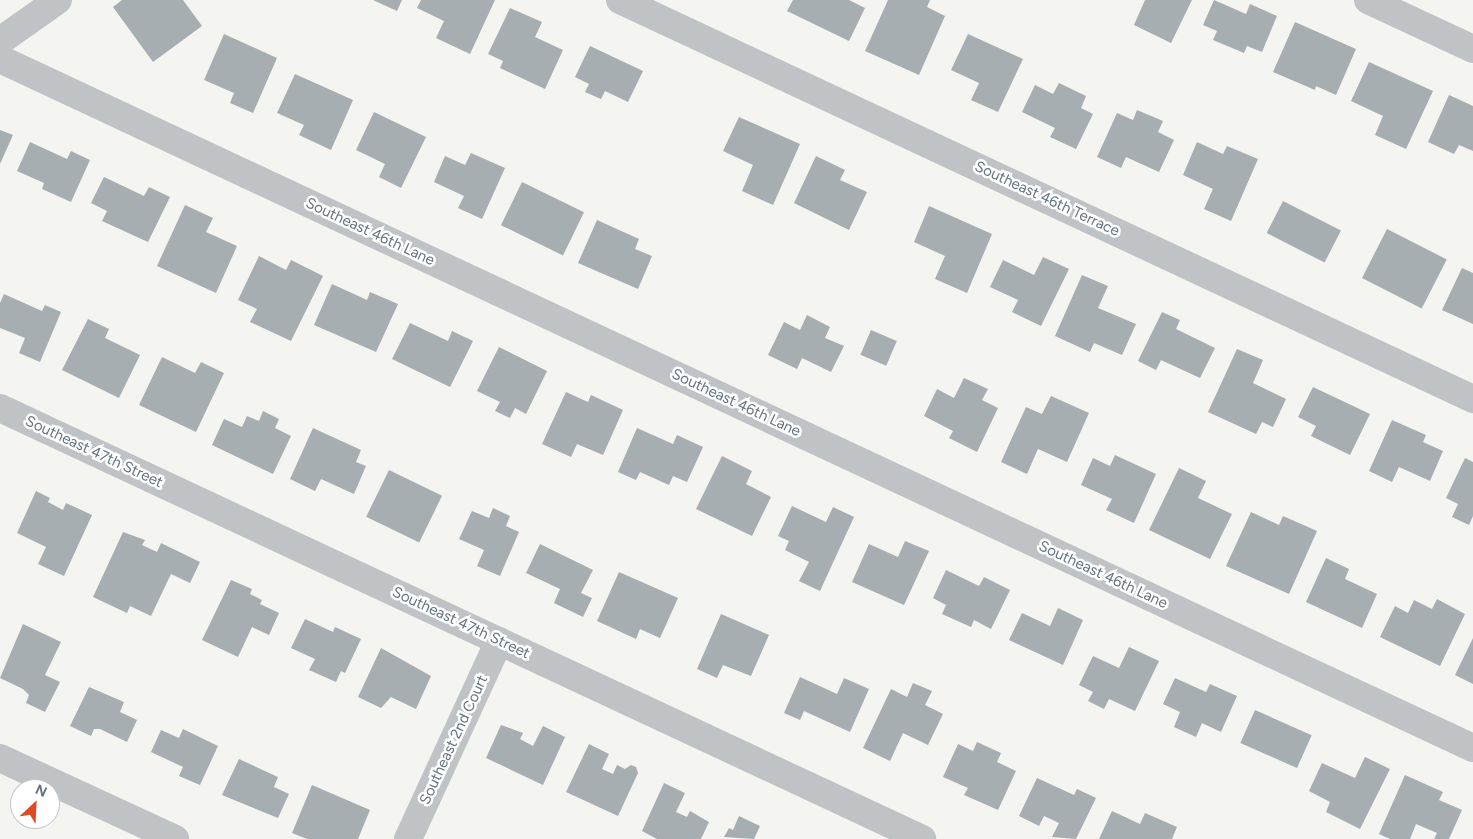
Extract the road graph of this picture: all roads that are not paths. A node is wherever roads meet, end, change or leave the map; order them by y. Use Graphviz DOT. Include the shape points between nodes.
graph roads {
  1 [pos="58,0"];
  2 [pos="620,0"];
  3 [pos="1368,0"];
  4 [pos="0,40"];
  5 [pos="1473,49"];
  6 [pos="0,59"];
  7 [pos="1473,399"];
  8 [pos="0,408"];
  9 [pos="499,641"];
  10 [pos="1473,748"];
  11 [pos="0,758"];
  12 [pos="175,839"];
  13 [pos="408,839"];
  14 [pos="922,839"];
  1 -- 4 [label="street"];
  2 -- 7 [label="street, Southeast 46th Terrace"];
  3 -- 5 [label="street"];
  6 -- 10 [label="street, Southeast 46th Lane"];
  8 -- 9 [label="street, Southeast 47th Street"];
  9 -- 13 [label="street, Southeast 2nd Court"];
  9 -- 14 [label="street, Southeast 47th Street"];
  11 -- 12 [label="street"];
}
